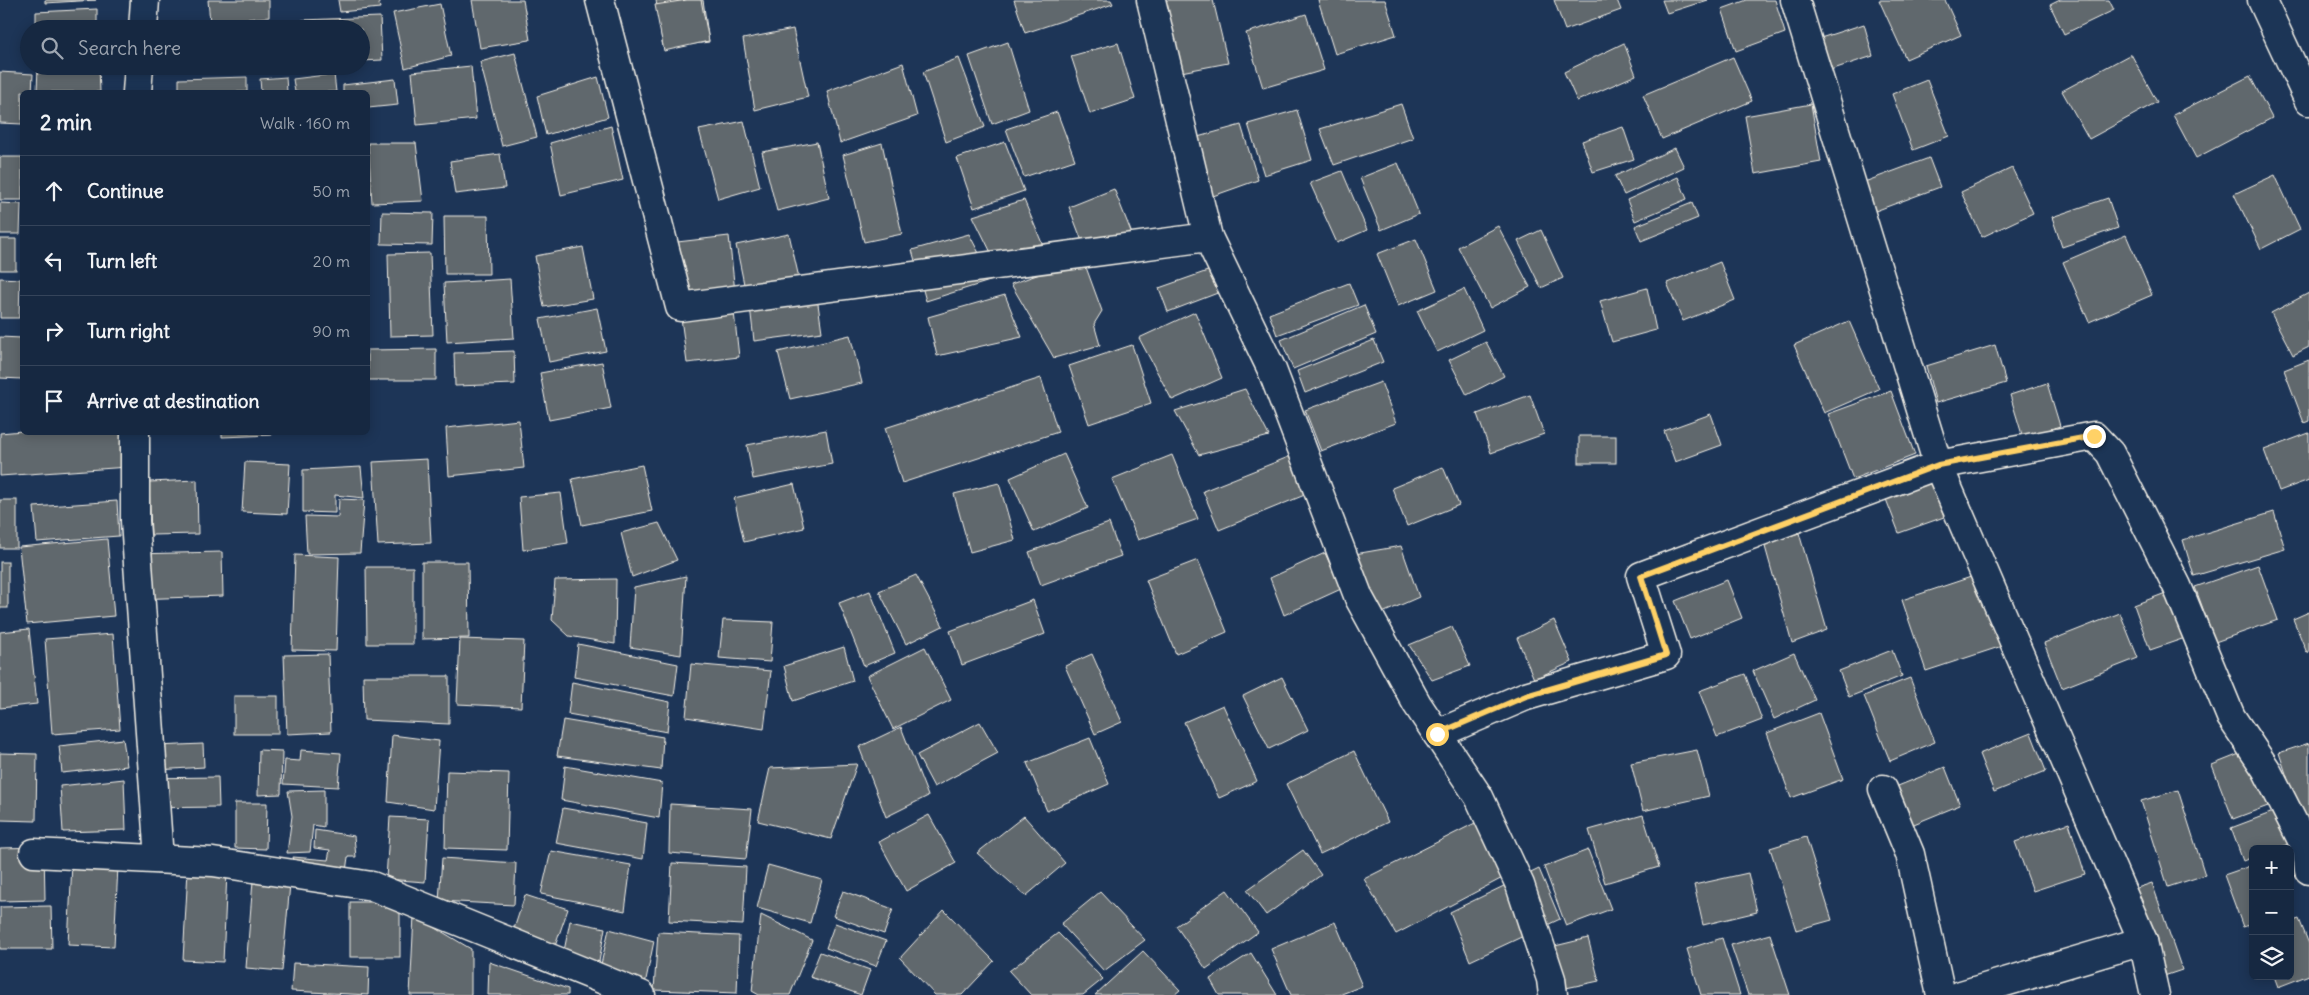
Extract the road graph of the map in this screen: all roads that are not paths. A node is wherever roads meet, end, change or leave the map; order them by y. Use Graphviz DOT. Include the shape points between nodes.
graph roads {
  1 [pos="145,0"];
  2 [pos="600,0"];
  3 [pos="1151,0"];
  4 [pos="1795,0"];
  5 [pos="2262,0"];
  6 [pos="144,20"];
  7 [pos="138,75"];
  8 [pos="137,90"];
  9 [pos="2309,101"];
  10 [pos="1208,237"];
  11 [pos="135,435"];
  12 [pos="1938,465"];
  13 [pos="1437,734"];
  14 [pos="1883,789"];
  15 [pos="34,853"];
  16 [pos="159,860"];
  17 [pos="2309,870"];
  18 [pos="2143,941"];
  19 [pos="641,995"];
  20 [pos="1553,995"];
  21 [pos="1941,995"];
  22 [pos="1961,995"];
  23 [pos="2154,995"];
  1 -- 6 [label="street"];
  2 -- 10 [label="street" via="680,306"];
  3 -- 10 [label="street"];
  4 -- 12 [label="street"];
  5 -- 9 [label="street"];
  7 -- 8 [label="street"];
  10 -- 13 [label="street" via="1272,370 1359,598"];
  11 -- 16 [label="street" via="135,521"];
  12 -- 13 [label="street" via="1641,576 1666,655 1526,696"];
  12 -- 17 [label="street" via="2094,436 2110,452 2178,586 2231,717 2266,769 2307,850"];
  12 -- 18 [label="street"];
  13 -- 20 [label="street" via="1479,797 1520,885 1551,979"];
  14 -- 21 [label="street" via="1910,854"];
  15 -- 16 [label="street"];
  16 -- 19 [label="street" via="213,862 372,886"];
  18 -- 22 [label="street"];
  18 -- 23 [label="street"];
}
